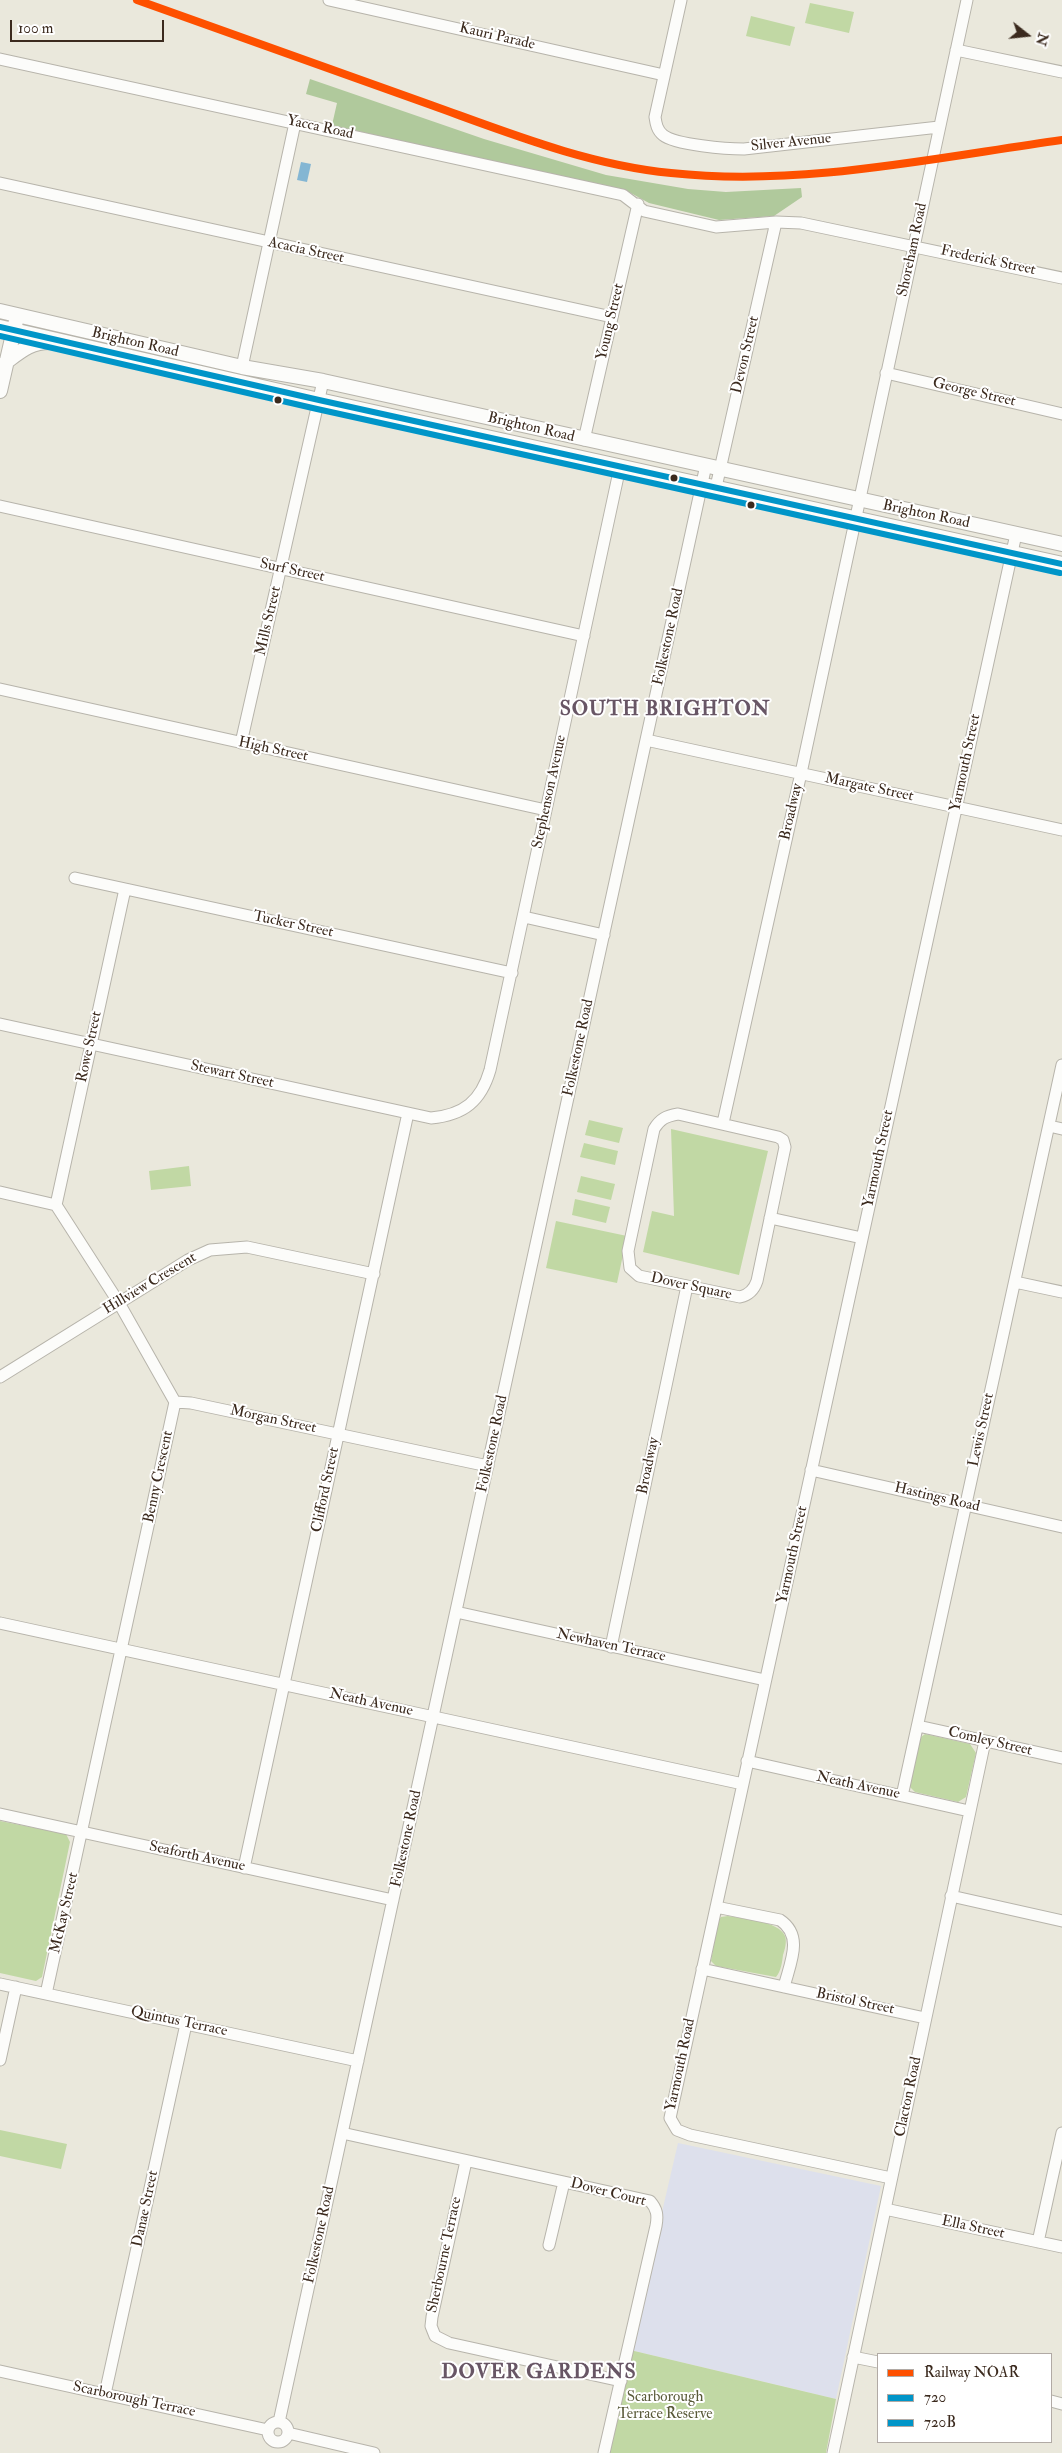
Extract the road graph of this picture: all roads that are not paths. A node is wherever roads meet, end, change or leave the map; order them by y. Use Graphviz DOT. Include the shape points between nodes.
graph roads {
  1 [pos="329,0"];
  2 [pos="681,0"];
  3 [pos="967,0"];
  4 [pos="956,50"];
  5 [pos="0,58"];
  6 [pos="1062,72"];
  7 [pos="664,74"];
  8 [pos="295,123"];
  9 [pos="939,127"];
  10 [pos="0,184"];
  11 [pos="638,204"];
  12 [pos="776,222"];
  13 [pos="269,243"];
  14 [pos="914,245"];
  15 [pos="1062,278"];
  16 [pos="0,311"];
  17 [pos="17,315"];
  18 [pos="612,317"];
  19 [pos="7,328"];
  20 [pos="74,343"];
  21 [pos="6,362"];
  22 [pos="242,367"];
  23 [pos="886,373"];
  24 [pos="323,381"];
  25 [pos="0,391"];
  26 [pos="319,400"];
  27 [pos="1062,414"];
  28 [pos="584,440"];
  29 [pos="706,465"];
  30 [pos="620,467"];
  31 [pos="720,468"];
  32 [pos="709,486"];
  33 [pos="858,500"];
  34 [pos="0,506"];
  35 [pos="854,518"];
  36 [pos="1016,534"];
  37 [pos="1062,544"];
  38 [pos="1012,553"];
  39 [pos="1062,564"];
  40 [pos="281,568"];
  41 [pos="584,636"];
  42 [pos="0,690"];
  43 [pos="646,740"];
  44 [pos="241,743"];
  45 [pos="801,773"];
  46 [pos="956,807"];
  47 [pos="546,810"];
  48 [pos="1062,830"];
  49 [pos="75,878"];
  50 [pos="125,889"];
  51 [pos="524,917"];
  52 [pos="604,935"];
  53 [pos="512,973"];
  54 [pos="0,1024"];
  55 [pos="91,1044"];
  56 [pos="1062,1065"];
  57 [pos="463,1109"];
  58 [pos="408,1113"];
  59 [pos="723,1124"];
  60 [pos="1049,1126"];
  61 [pos="1062,1129"];
  62 [pos="0,1192"];
  63 [pos="56,1205"];
  64 [pos="770,1218"];
  65 [pos="862,1238"];
  66 [pos="374,1274"];
  67 [pos="1014,1282"];
  68 [pos="687,1286"];
  69 [pos="1062,1292"];
  70 [pos="119,1303"];
  71 [pos="0,1377"];
  72 [pos="175,1402"];
  73 [pos="338,1434"];
  74 [pos="488,1466"];
  75 [pos="811,1470"];
  76 [pos="966,1505"];
  77 [pos="1062,1527"];
  78 [pos="456,1612"];
  79 [pos="0,1623"];
  80 [pos="611,1647"];
  81 [pos="122,1650"];
  82 [pos="765,1680"];
  83 [pos="283,1684"];
  84 [pos="433,1717"];
  85 [pos="918,1726"];
  86 [pos="985,1741"];
  87 [pos="1062,1758"];
  88 [pos="748,1761"];
  89 [pos="743,1784"];
  90 [pos="902,1796"];
  91 [pos="969,1811"];
  92 [pos="0,1814"];
  93 [pos="83,1832"];
  94 [pos="244,1868"];
  95 [pos="951,1896"];
  96 [pos="393,1900"];
  97 [pos="716,1906"];
  98 [pos="1062,1921"];
  99 [pos="702,1969"];
  100 [pos="0,1984"];
  101 [pos="16,1987"];
  102 [pos="784,1987"];
  103 [pos="46,1994"];
  104 [pos="925,2018"];
  105 [pos="186,2024"];
  106 [pos="0,2060"];
  107 [pos="358,2061"];
  108 [pos="342,2133"];
  109 [pos="1062,2133"];
  110 [pos="466,2161"];
  111 [pos="891,2178"];
  112 [pos="564,2182"];
  113 [pos="885,2209"];
  114 [pos="1038,2242"];
  115 [pos="549,2245"];
  116 [pos="1062,2247"];
  117 [pos="853,2357"];
  118 [pos="877,2362"];
  119 [pos="0,2371"];
  120 [pos="621,2381"];
  121 [pos="105,2394"];
  122 [pos="279,2422"];
  123 [pos="268,2430"];
  124 [pos="288,2433"];
  125 [pos="275,2448"];
  126 [pos="374,2453"];
  127 [pos="604,2453"];
  128 [pos="833,2453"];
  1 -- 7 [label="street, Kauri Parade"];
  2 -- 7 [label="street"];
  3 -- 4 [label="street, Shoreham Road"];
  4 -- 6 [label="street"];
  4 -- 9 [label="street, Shoreham Road"];
  5 -- 8 [label="street, Yacca Road"];
  7 -- 9 [label="street, Silver Avenue" via="655,117 658,130 666,137 730,149"];
  8 -- 11 [label="street, Yacca Road" via="623,195"];
  8 -- 13 [label="street"];
  9 -- 14 [label="street, Shoreham Road"];
  10 -- 13 [label="street, Acacia Street"];
  11 -- 12 [label="street, Yacca Road" via="644,211 716,227"];
  11 -- 18 [label="street, Young Street"];
  12 -- 14 [label="street, Frederick Street" via="801,223"];
  12 -- 31 [label="street, Devon Street"];
  13 -- 18 [label="street, Acacia Street"];
  13 -- 22 [label="street"];
  14 -- 15 [label="street, Frederick Street"];
  14 -- 23 [label="street, Shoreham Road"];
  16 -- 17 [label="main road, Brighton Road"];
  17 -- 19 [label="main road"];
  17 -- 22 [label="main road, Brighton Road"];
  18 -- 28 [label="street, Young Street"];
  19 -- 20 [label="main road, Brighton Road"];
  19 -- 21 [label="main road"];
  20 -- 21 [label="main road" via="37,342"];
  20 -- 26 [label="main road, Brighton Road"];
  21 -- 25 [label="main road"];
  22 -- 24 [label="main road, Brighton Road"];
  23 -- 27 [label="street, George Street"];
  23 -- 33 [label="street, Shoreham Road"];
  24 -- 26 [label="street, Mills Street"];
  24 -- 28 [label="main road, Brighton Road"];
  26 -- 30 [label="main road, Brighton Road"];
  26 -- 40 [label="street, Mills Street"];
  28 -- 29 [label="main road, Brighton Road"];
  29 -- 31 [label="main road, Brighton Road"];
  29 -- 32 [label="street, Folkestone Road"];
  30 -- 32 [label="main road, Brighton Road"];
  30 -- 41 [label="street, Stephenson Avenue"];
  31 -- 32 [label="street, Devon Street"];
  31 -- 33 [label="main road, Brighton Road"];
  32 -- 35 [label="main road, Brighton Road"];
  32 -- 43 [label="street, Folkestone Road"];
  33 -- 35 [label="street, Broadway"];
  33 -- 36 [label="main road, Brighton Road"];
  34 -- 40 [label="street, Surf Street"];
  35 -- 38 [label="main road, Brighton Road"];
  35 -- 45 [label="street, Broadway"];
  36 -- 37 [label="main road, Brighton Road"];
  36 -- 38 [label="street, Yarmouth Street"];
  38 -- 39 [label="main road, Brighton Road"];
  38 -- 46 [label="street, Yarmouth Street"];
  40 -- 41 [label="street, Surf Street"];
  40 -- 44 [label="street, Mills Street"];
  41 -- 47 [label="street, Stephenson Avenue"];
  42 -- 44 [label="street, High Street"];
  43 -- 45 [label="street, Margate Street"];
  43 -- 52 [label="street, Folkestone Road"];
  44 -- 47 [label="street, High Street"];
  45 -- 46 [label="street, Margate Street"];
  45 -- 59 [label="street, Broadway"];
  46 -- 48 [label="street, Margate Street"];
  46 -- 65 [label="street, Yarmouth Street"];
  47 -- 51 [label="street, Stephenson Avenue"];
  49 -- 50 [label="street, Tucker Street"];
  50 -- 53 [label="street, Tucker Street"];
  50 -- 55 [label="street, Rowe Street"];
  51 -- 52 [label="street"];
  51 -- 53 [label="street, Stephenson Avenue"];
  52 -- 74 [label="street, Folkestone Road"];
  53 -- 57 [label="street, Stephenson Avenue" via="487,1080 476,1099"];
  54 -- 55 [label="street, Stewart Street"];
  55 -- 58 [label="street, Stewart Street"];
  55 -- 63 [label="street, Rowe Street"];
  56 -- 60 [label="street, Lewis Street"];
  57 -- 58 [label="street, Stewart Street" via="448,1116 431,1118"];
  58 -- 66 [label="street, Clifford Street"];
  59 -- 64 [label="street, Dover Square" via="783,1140 785,1147"];
  59 -- 68 [label="street, Dover Square" via="678,1114 665,1117 654,1129 650,1147 628,1260 630,1268 638,1276"];
  60 -- 61 [label="street"];
  60 -- 67 [label="street, Lewis Street"];
  62 -- 63 [label="street"];
  63 -- 70 [label="street"];
  64 -- 65 [label="street"];
  64 -- 68 [label="street, Dover Square" via="757,1281 746,1296"];
  65 -- 75 [label="street, Yarmouth Street"];
  66 -- 70 [label="street, Hillview Crescent" via="247,1247 221,1248 188,1260"];
  66 -- 73 [label="street, Clifford Street"];
  67 -- 69 [label="street"];
  67 -- 76 [label="street, Lewis Street"];
  68 -- 80 [label="street, Broadway"];
  70 -- 71 [label="street, Hillview Crescent"];
  70 -- 72 [label="street"];
  72 -- 73 [label="street, Morgan Street"];
  72 -- 81 [label="street, Benny Crescent"];
  73 -- 74 [label="street, Morgan Street"];
  73 -- 83 [label="street, Clifford Street"];
  74 -- 78 [label="street, Folkestone Road"];
  75 -- 76 [label="street, Hastings Road"];
  75 -- 82 [label="street, Yarmouth Street"];
  76 -- 77 [label="street, Hastings Road"];
  76 -- 85 [label="street, Lewis Street"];
  78 -- 80 [label="street, Newhaven Terrace"];
  78 -- 84 [label="street, Folkestone Road"];
  79 -- 81 [label="street, Neath Avenue"];
  80 -- 82 [label="street, Newhaven Terrace"];
  81 -- 83 [label="street, Neath Avenue"];
  81 -- 93 [label="street, Benny Crescent"];
  82 -- 88 [label="street, Yarmouth Street"];
  83 -- 84 [label="street, Neath Avenue"];
  83 -- 94 [label="street, Clifford Street"];
  84 -- 89 [label="street, Neath Avenue"];
  84 -- 96 [label="street, Folkestone Road"];
  85 -- 86 [label="street, Comley Street"];
  85 -- 90 [label="street, Lewis Street"];
  86 -- 87 [label="street, Comley Street"];
  86 -- 91 [label="street, Clacton Road"];
  88 -- 89 [label="street, Yarmouth Street"];
  88 -- 90 [label="street, Neath Avenue"];
  89 -- 97 [label="street, Yarmouth Road"];
  90 -- 91 [label="street, Neath Avenue"];
  91 -- 95 [label="street, Clacton Road"];
  92 -- 93 [label="street, Seaforth Avenue"];
  93 -- 94 [label="street, Seaforth Avenue"];
  93 -- 103 [label="street, McKay Street"];
  94 -- 96 [label="street, Seaforth Avenue"];
  95 -- 98 [label="street"];
  95 -- 104 [label="street, Clacton Road"];
  96 -- 107 [label="street, Folkestone Road"];
  97 -- 99 [label="street, Yarmouth Road"];
  97 -- 102 [label="street" via="780,1920 788,1925 794,1934 794,1944"];
  99 -- 102 [label="street, Bristol Street"];
  99 -- 111 [label="street, Yarmouth Road" via="670,2112 673,2127 690,2135"];
  100 -- 101 [label="street, Quintus Terrace"];
  101 -- 103 [label="street, Quintus Terrace"];
  101 -- 106 [label="street"];
  102 -- 104 [label="street, Bristol Street"];
  103 -- 105 [label="street, Quintus Terrace"];
  104 -- 111 [label="street, Clacton Road"];
  105 -- 107 [label="street, Quintus Terrace"];
  105 -- 121 [label="street, Danae Street"];
  107 -- 108 [label="street, Folkestone Road"];
  108 -- 110 [label="street, Dover Court"];
  108 -- 122 [label="street, Folkestone Road"];
  109 -- 114 [label="street"];
  110 -- 112 [label="street, Dover Court"];
  110 -- 120 [label="street, Sherbourne Terrace" via="432,2317 435,2336 449,2343"];
  111 -- 113 [label="street, Clacton Road"];
  112 -- 115 [label="street"];
  112 -- 120 [label="street, Dover Court" via="650,2201 657,2212"];
  113 -- 114 [label="street, Ella Street"];
  113 -- 117 [label="street, Clacton Road"];
  114 -- 116 [label="street, Ella Street"];
  117 -- 118 [label="street"];
  117 -- 128 [label="street, Clacton Road"];
  119 -- 121 [label="street, Scarborough Terrace"];
  120 -- 127 [label="street, Dover Court"];
  121 -- 123 [label="street, Scarborough Terrace"];
  122 -- 123 [label="street"];
  122 -- 124 [label="street" via="287,2427"];
  123 -- 125 [label="street"];
  124 -- 125 [label="street"];
  124 -- 126 [label="street"];
}
